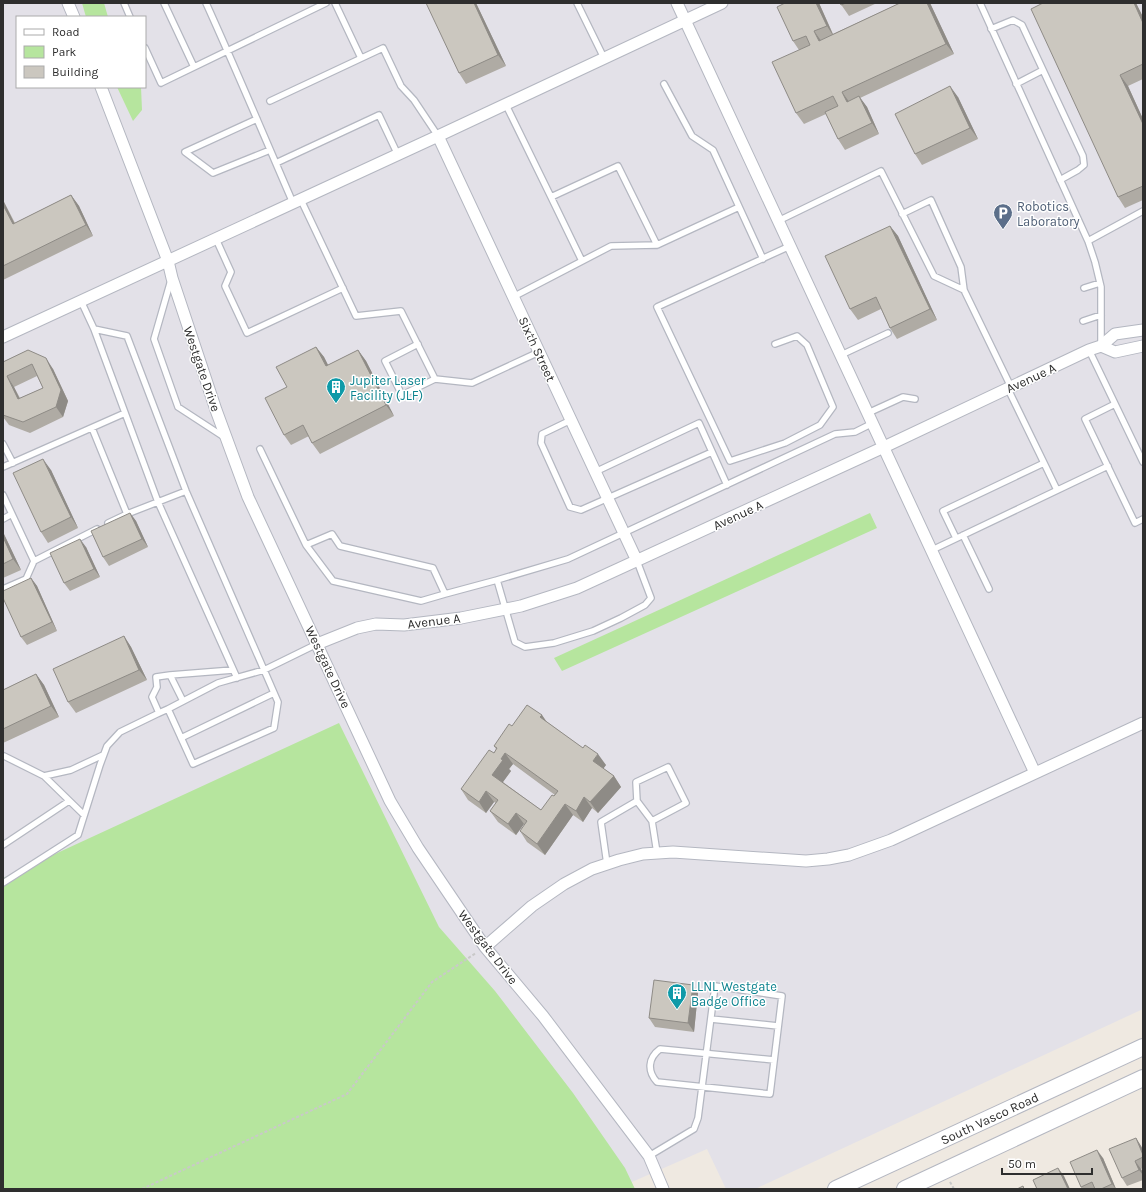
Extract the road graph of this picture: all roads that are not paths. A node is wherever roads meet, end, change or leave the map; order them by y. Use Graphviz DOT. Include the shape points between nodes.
graph roads {
  1 [pos="68,3"];
  2 [pos="124,3"];
  3 [pos="164,3"];
  4 [pos="206,3"];
  5 [pos="326,3"];
  6 [pos="335,3"];
  7 [pos="577,3"];
  8 [pos="677,3"];
  9 [pos="722,3"];
  10 [pos="980,3"];
  11 [pos="74,16"];
  12 [pos="130,16"];
  13 [pos="685,20"];
  14 [pos="991,29"];
  15 [pos="146,50"];
  16 [pos="228,50"];
  17 [pos="361,58"];
  18 [pos="604,58"];
  19 [pos="194,67"];
  20 [pos="1043,70"];
  21 [pos="664,84"];
  22 [pos="1016,84"];
  23 [pos="101,88"];
  24 [pos="270,101"];
  25 [pos="506,104"];
  26 [pos="257,119"];
  27 [pos="438,136"];
  28 [pos="270,150"];
  29 [pos="398,155"];
  30 [pos="276,163"];
  31 [pos="1060,180"];
  32 [pos="551,197"];
  33 [pos="297,201"];
  34 [pos="739,207"];
  35 [pos="1143,211"];
  36 [pos="902,214"];
  37 [pos="778,221"];
  38 [pos="216,239"];
  39 [pos="1088,241"];
  40 [pos="657,245"];
  41 [pos="790,246"];
  42 [pos="763,259"];
  43 [pos="168,261"];
  44 [pos="582,261"];
  45 [pos="172,278"];
  46 [pos="1100,283"];
  47 [pos="343,288"];
  48 [pos="1084,288"];
  49 [pos="964,290"];
  50 [pos="513,297"];
  51 [pos="81,301"];
  52 [pos="1101,315"];
  53 [pos="1083,321"];
  54 [pos="94,329"];
  55 [pos="1143,330"];
  56 [pos="888,333"];
  57 [pos="3,337"];
  58 [pos="418,344"];
  59 [pos="775,344"];
  60 [pos="1101,346"];
  61 [pos="1143,346"];
  62 [pos="1089,350"];
  63 [pos="539,352"];
  64 [pos="841,355"];
  65 [pos="435,379"];
  66 [pos="1010,388"];
  67 [pos="915,399"];
  68 [pos="1115,404"];
  69 [pos="125,413"];
  70 [pos="870,418"];
  71 [pos="570,420"];
  72 [pos="92,428"];
  73 [pos="227,439"];
  74 [pos="3,444"];
  75 [pos="884,447"];
  76 [pos="260,448"];
  77 [pos="712,452"];
  78 [pos="1143,462"];
  79 [pos="13,463"];
  80 [pos="1044,463"];
  81 [pos="1108,466"];
  82 [pos="3,467"];
  83 [pos="595,472"];
  84 [pos="727,485"];
  85 [pos="1057,490"];
  86 [pos="186,491"];
  87 [pos="3,495"];
  88 [pos="608,499"];
  89 [pos="158,502"];
  90 [pos="12,514"];
  91 [pos="127,514"];
  92 [pos="3,518"];
  93 [pos="1143,519"];
  94 [pos="623,533"];
  95 [pos="963,535"];
  96 [pos="956,538"];
  97 [pos="306,545"];
  98 [pos="932,550"];
  99 [pos="34,561"];
  100 [pos="637,561"];
  101 [pos="497,580"];
  102 [pos="3,589"];
  103 [pos="989,589"];
  104 [pos="445,594"];
  105 [pos="506,609"];
  106 [pos="317,644"];
  107 [pos="233,670"];
  108 [pos="264,670"];
  109 [pos="170,675"];
  110 [pos="237,678"];
  111 [pos="274,693"];
  112 [pos="183,701"];
  113 [pos="168,709"];
  114 [pos="159,713"];
  115 [pos="1143,723"];
  116 [pos="181,738"];
  117 [pos="103,755"];
  118 [pos="4,756"];
  119 [pos="1035,773"];
  120 [pos="44,776"];
  121 [pos="69,800"];
  122 [pos="637,801"];
  123 [pos="84,815"];
  124 [pos="652,821"];
  125 [pos="3,845"];
  126 [pos="657,853"];
  127 [pos="607,864"];
  128 [pos="3,883"];
  129 [pos="485,947"];
  130 [pos="710,1019"];
  131 [pos="778,1026"];
  132 [pos="1143,1047"];
  133 [pos="706,1052"];
  134 [pos="774,1060"];
  135 [pos="1143,1078"];
  136 [pos="702,1087"];
  137 [pos="649,1156"];
  138 [pos="664,1189"];
  139 [pos="836,1189"];
  140 [pos="904,1189"];
  1 -- 11 [label="street"];
  2 -- 12 [label="lane"];
  3 -- 19 [label="lane"];
  4 -- 16 [label="lane"];
  5 -- 16 [label="lane"];
  6 -- 17 [label="lane"];
  7 -- 18 [label="lane"];
  8 -- 13 [label="street"];
  9 -- 13 [label="street"];
  10 -- 14 [label="lane"];
  13 -- 18 [label="street"];
  13 -- 37 [label="street"];
  14 -- 20 [label="lane" via="1013,20 1022,25"];
  14 -- 22 [label="lane"];
  15 -- 19 [label="lane" via="161,83"];
  16 -- 19 [label="lane"];
  16 -- 26 [label="lane"];
  17 -- 24 [label="lane"];
  17 -- 27 [label="lane" via="383,48 401,86 414,100"];
  18 -- 25 [label="street"];
  20 -- 22 [label="lane"];
  20 -- 31 [label="lane" via="1083,156 1084,165"];
  21 -- 34 [label="lane" via="692,136 713,150"];
  22 -- 31 [label="lane"];
  23 -- 43 [label="street, Westgate Drive"];
  25 -- 27 [label="street"];
  25 -- 32 [label="lane"];
  26 -- 28 [label="lane"];
  26 -- 28 [label="lane" via="185,152 213,173"];
  27 -- 29 [label="street"];
  27 -- 50 [label="street, Sixth Street"];
  28 -- 30 [label="lane"];
  29 -- 30 [label="lane" via="378,115"];
  29 -- 33 [label="street"];
  30 -- 33 [label="lane"];
  31 -- 39 [label="lane"];
  32 -- 40 [label="lane" via="618,166"];
  32 -- 44 [label="lane"];
  33 -- 38 [label="street"];
  33 -- 47 [label="lane"];
  34 -- 40 [label="lane"];
  34 -- 42 [label="lane"];
  35 -- 39 [label="lane"];
  36 -- 37 [label="lane" via="882,171"];
  36 -- 49 [label="lane" via="934,276"];
  36 -- 49 [label="lane" via="931,200 961,267"];
  37 -- 41 [label="street"];
  38 -- 43 [label="street"];
  38 -- 47 [label="lane" via="231,272 225,286 247,333"];
  39 -- 46 [label="lane"];
  40 -- 44 [label="lane" via="611,246"];
  41 -- 42 [label="lane"];
  41 -- 64 [label="street"];
  42 -- 59 [label="lane" via="657,307 730,461 785,443 820,425 833,407 807,345 797,336"];
  43 -- 45 [label="street, Westgate Drive"];
  43 -- 51 [label="street"];
  44 -- 50 [label="lane"];
  45 -- 73 [label="street, Westgate Drive"];
  45 -- 73 [label="lane" via="154,339 178,407"];
  46 -- 48 [label="lane"];
  46 -- 52 [label="lane"];
  47 -- 58 [label="lane" via="356,316 401,311"];
  49 -- 66 [label="lane"];
  50 -- 63 [label="street, Sixth Street"];
  51 -- 54 [label="lane"];
  51 -- 57 [label="street"];
  52 -- 53 [label="lane"];
  52 -- 60 [label="lane"];
  54 -- 69 [label="lane"];
  54 -- 86 [label="lane" via="127,336"];
  55 -- 60 [label="street" via="1115,334"];
  56 -- 64 [label="lane"];
  58 -- 65 [label="lane"];
  58 -- 65 [label="lane" via="385,361 398,388 402,395"];
  60 -- 61 [label="street" via="1114,352"];
  60 -- 62 [label="street, Avenue A"];
  62 -- 66 [label="street, Avenue A"];
  62 -- 68 [label="lane"];
  63 -- 65 [label="lane" via="472,383"];
  63 -- 71 [label="street, Sixth Street"];
  64 -- 70 [label="street"];
  66 -- 75 [label="street, Avenue A"];
  66 -- 80 [label="lane"];
  67 -- 70 [label="lane" via="903,397"];
  68 -- 78 [label="lane"];
  68 -- 81 [label="lane" via="1085,419"];
  69 -- 72 [label="lane"];
  69 -- 89 [label="lane"];
  70 -- 75 [label="street"];
  70 -- 84 [label="lane" via="855,432 835,434"];
  71 -- 83 [label="street, Sixth Street"];
  71 -- 88 [label="lane" via="542,434 540,443 570,507 581,510"];
  72 -- 79 [label="lane"];
  72 -- 91 [label="lane"];
  73 -- 106 [label="street, Westgate Drive" via="248,498"];
  74 -- 79 [label="lane"];
  75 -- 98 [label="street"];
  75 -- 100 [label="street, Avenue A"];
  76 -- 97 [label="lane"];
  77 -- 83 [label="lane" via="699,423"];
  77 -- 84 [label="lane"];
  77 -- 88 [label="lane"];
  79 -- 82 [label="lane"];
  80 -- 85 [label="lane"];
  80 -- 96 [label="lane" via="943,511"];
  81 -- 85 [label="lane"];
  81 -- 93 [label="lane" via="1135,523"];
  83 -- 88 [label="street, Sixth Street"];
  84 -- 94 [label="lane"];
  85 -- 95 [label="lane"];
  86 -- 89 [label="lane"];
  86 -- 108 [label="lane"];
  87 -- 90 [label="lane"];
  88 -- 94 [label="street, Sixth Street"];
  89 -- 91 [label="lane"];
  89 -- 107 [label="lane"];
  90 -- 92 [label="lane"];
  90 -- 99 [label="lane"];
  91 -- 99 [label="lane"];
  94 -- 100 [label="street, Sixth Street"];
  94 -- 101 [label="lane" via="568,559"];
  95 -- 96 [label="lane"];
  95 -- 103 [label="lane"];
  96 -- 98 [label="lane"];
  97 -- 104 [label="lane" via="333,581 421,601"];
  97 -- 104 [label="lane" via="332,534 340,546 433,568"];
  98 -- 119 [label="street"];
  99 -- 102 [label="lane" via="26,579"];
  100 -- 105 [label="street, Avenue A" via="577,588"];
  100 -- 105 [label="lane" via="651,598 645,605 593,630 554,643 525,647 515,642"];
  101 -- 104 [label="lane"];
  101 -- 105 [label="lane"];
  105 -- 106 [label="street, Avenue A" via="418,624 376,624 357,628"];
  106 -- 108 [label="lane"];
  106 -- 129 [label="street, Westgate Drive" via="390,801 418,848"];
  107 -- 109 [label="lane"];
  107 -- 110 [label="lane"];
  108 -- 110 [label="lane"];
  108 -- 111 [label="lane"];
  109 -- 112 [label="lane"];
  109 -- 114 [label="lane" via="156,677 157,687 152,697"];
  110 -- 112 [label="lane" via="218,682"];
  111 -- 116 [label="lane"];
  111 -- 116 [label="lane" via="278,702 274,728 193,764"];
  112 -- 113 [label="lane"];
  113 -- 114 [label="lane"];
  113 -- 116 [label="lane"];
  114 -- 117 [label="lane" via="120,732 107,746"];
  115 -- 119 [label="street"];
  117 -- 120 [label="lane" via="71,770"];
  117 -- 123 [label="lane"];
  118 -- 120 [label="lane"];
  119 -- 126 [label="street" via="891,840 849,855 806,861"];
  120 -- 121 [label="lane"];
  121 -- 123 [label="lane"];
  121 -- 125 [label="lane"];
  122 -- 124 [label="lane"];
  122 -- 124 [label="lane" via="636,782 668,767 686,803"];
  122 -- 127 [label="lane" via="601,822"];
  123 -- 128 [label="lane" via="78,835"];
  124 -- 126 [label="lane"];
  126 -- 127 [label="street" via="643,854"];
  127 -- 129 [label="street" via="564,884 532,906"];
  129 -- 137 [label="street, Westgate Drive" via="543,1016"];
  130 -- 131 [label="lane"];
  130 -- 131 [label="lane" via="715,986 782,996"];
  130 -- 133 [label="lane"];
  131 -- 134 [label="lane"];
  132 -- 139 [label="main road, South Vasco Road"];
  133 -- 134 [label="lane"];
  133 -- 136 [label="lane"];
  133 -- 136 [label="lane" via="660,1049 651,1058 649,1065 657,1082"];
  134 -- 136 [label="lane" via="770,1094"];
  135 -- 140 [label="main road"];
  136 -- 137 [label="lane" via="694,1129"];
  137 -- 138 [label="street, Westgate Drive"];
}
